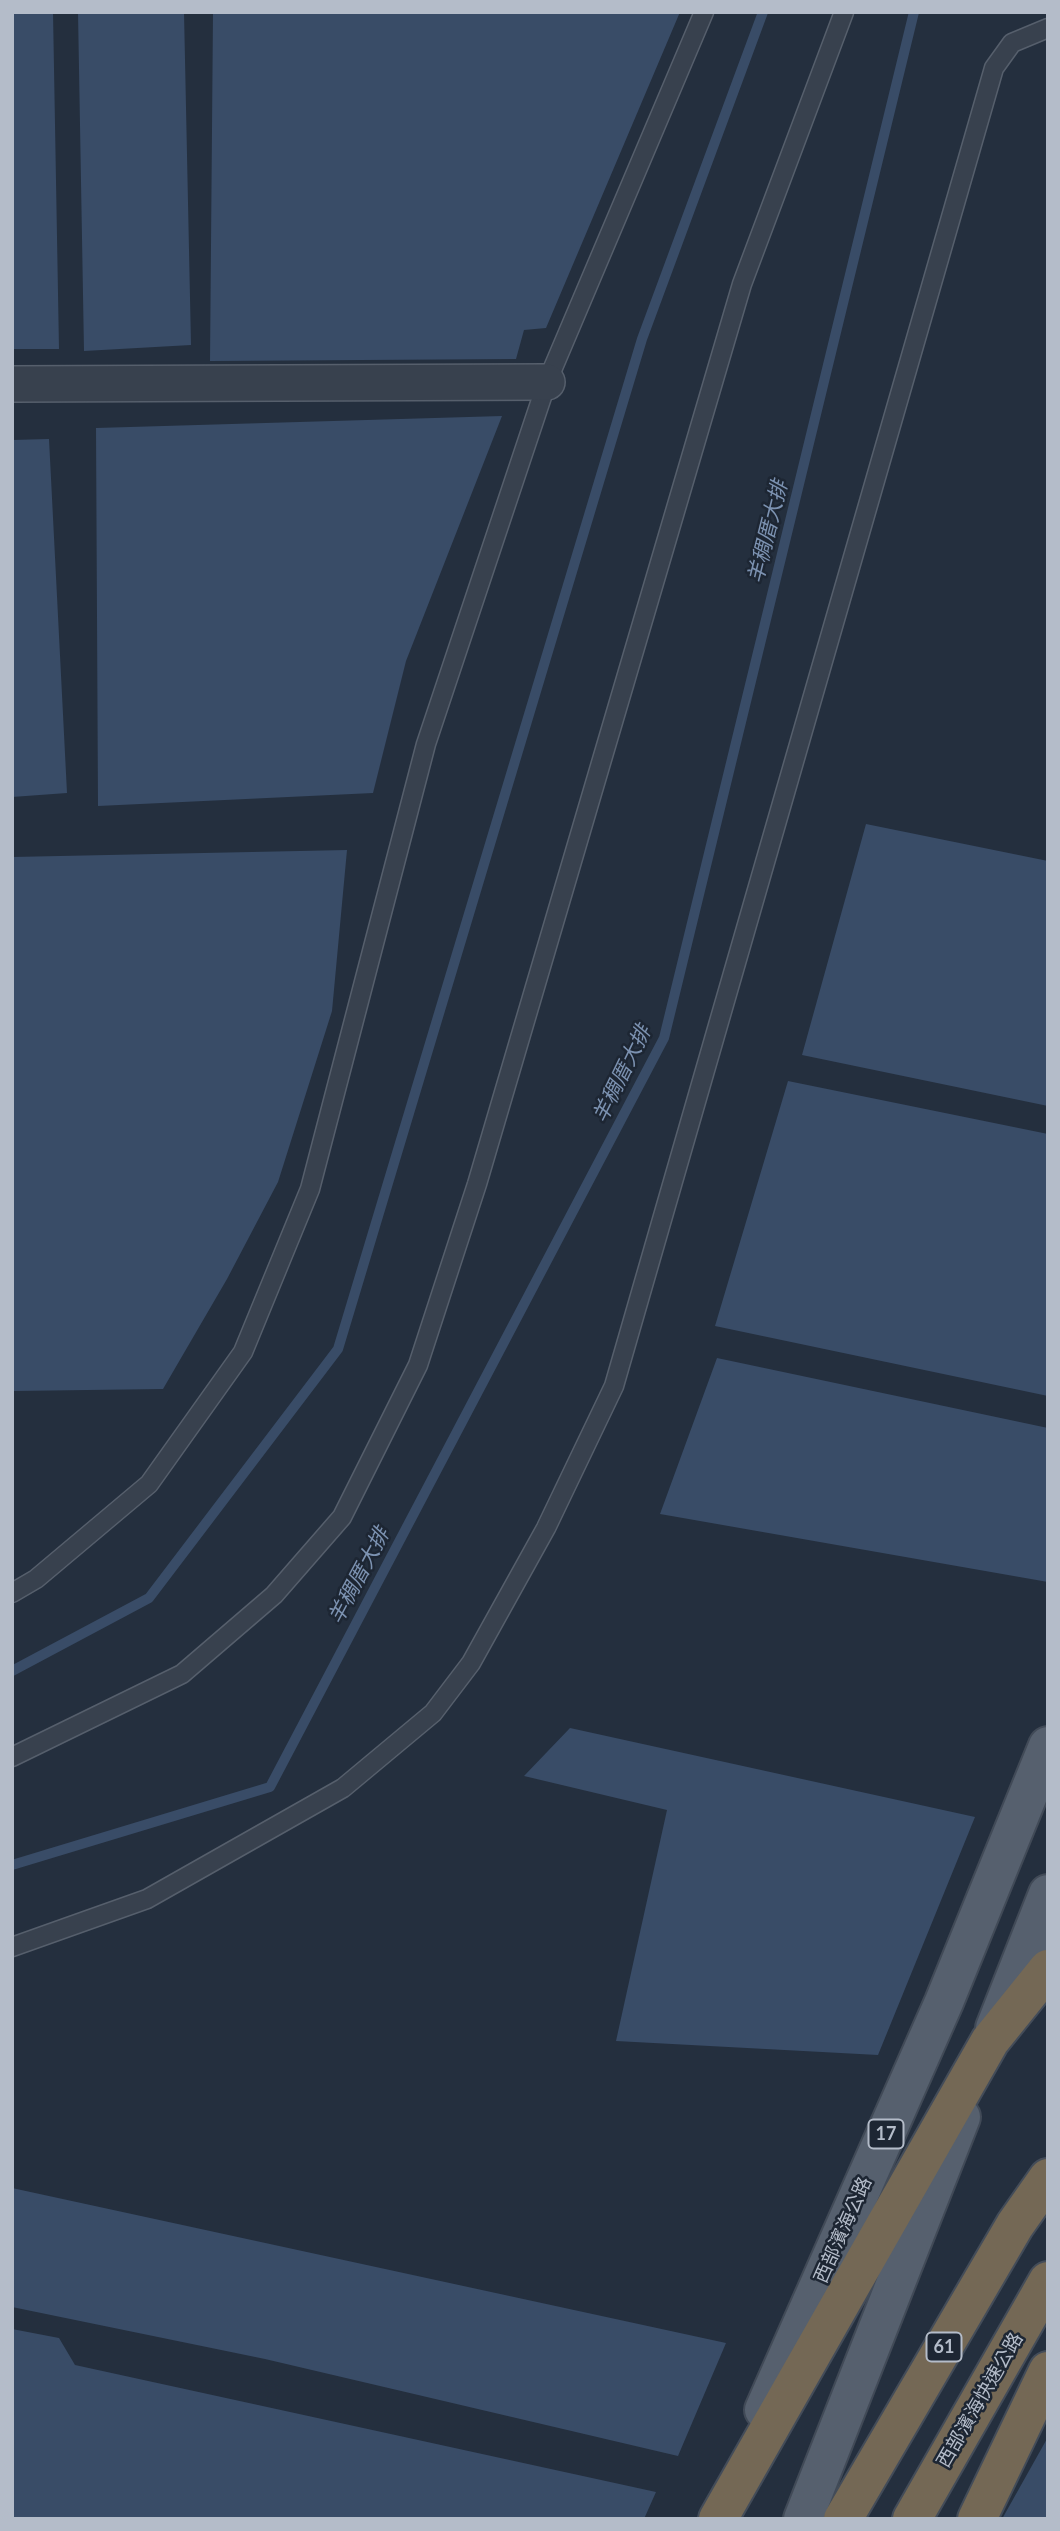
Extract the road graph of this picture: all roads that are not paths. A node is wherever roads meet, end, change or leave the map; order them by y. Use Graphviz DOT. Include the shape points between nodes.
graph roads {
  1 [pos="704,12"];
  2 [pos="844,12"];
  3 [pos="1048,28"];
  4 [pos="547,382"];
  5 [pos="12,384"];
  6 [pos="12,1593"];
  7 [pos="1048,1746"];
  8 [pos="12,1757"];
  9 [pos="1048,1894"];
  10 [pos="12,1947"];
  11 [pos="1048,1969"];
  12 [pos="990,2041"];
  13 [pos="1048,2178"];
  14 [pos="1048,2281"];
  15 [pos="1048,2371"];
  16 [pos="717,2519"];
  17 [pos="803,2519"];
  18 [pos="843,2519"];
  19 [pos="912,2519"];
  20 [pos="977,2519"];
  1 -- 4 [label="lane"];
  2 -- 8 [label="lane" via="742,284 477,1184 418,1365 342,1517 274,1595 181,1674"];
  3 -- 10 [label="lane" via="1012,43 994,68 614,1386 546,1528 471,1663 433,1713 343,1788 147,1899"];
  4 -- 5 [label="street"];
  4 -- 6 [label="lane" via="426,744 310,1189 243,1352 149,1484 36,1579"];
  7 -- 16 [label="main road, 西部濱海公路 / 17" via="944,2002"];
  9 -- 12 [label="main road"];
  11 -- 12 [label="highway"];
  12 -- 16 [label="highway"];
  12 -- 17 [label="main road"];
  13 -- 18 [label="highway, 61" via="1015,2225"];
  14 -- 19 [label="highway, 西部濱海快速公路"];
  15 -- 20 [label="highway"];
}
